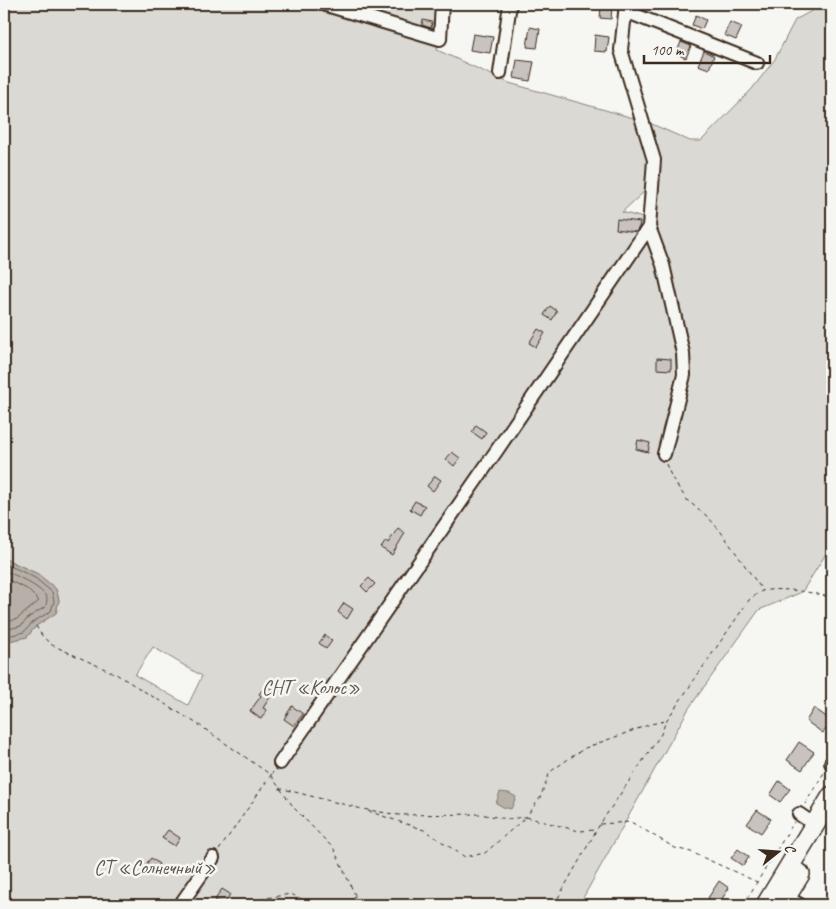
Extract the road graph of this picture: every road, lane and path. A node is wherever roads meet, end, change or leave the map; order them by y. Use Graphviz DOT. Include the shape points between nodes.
graph roads {
  1 [pos="323,4"];
  2 [pos="442,4"];
  3 [pos="510,4"];
  4 [pos="626,7"];
  5 [pos="360,9"];
  6 [pos="757,63"];
  7 [pos="500,72"];
  8 [pos="649,227"];
  9 [pos="664,454"];
  10 [pos="764,591"];
  11 [pos="832,598"];
  12 [pos="36,626"];
  13 [pos="666,721"];
  14 [pos="831,763"];
  15 [pos="277,766"];
  16 [pos="271,775"];
  17 [pos="279,788"];
  18 [pos="832,796"];
  19 [pos="362,809"];
  20 [pos="799,814"];
  21 [pos="526,817"];
  22 [pos="824,823"];
  23 [pos="600,824"];
  24 [pos="597,830"];
  25 [pos="213,858"];
  26 [pos="757,882"];
  27 [pos="355,895"];
  28 [pos="789,902"];
  29 [pos="180,905"];
  30 [pos="245,905"];
  31 [pos="314,905"];
  32 [pos="348,905"];
  33 [pos="362,905"];
  34 [pos="554,905"];
  35 [pos="743,905"];
  36 [pos="766,905"];
  1 -- 5 [label="street"];
  2 -- 5 [label="street" via="440,39"];
  3 -- 7 [label="street"];
  4 -- 6 [label="street"];
  4 -- 8 [label="street" via="621,50 654,160"];
  8 -- 9 [label="street" via="663,265 683,354 684,375"];
  8 -- 15 [label="street"];
  9 -- 10 [label="path" via="672,478 687,500 721,532"];
  10 -- 11 [label="path" via="792,591"];
  10 -- 13 [label="path" via="749,600"];
  12 -- 16 [label="path" via="52,645 116,674 199,725"];
  13 -- 21 [label="path" via="585,748 564,762 550,772 540,798"];
  13 -- 23 [label="path" via="661,734"];
  14 -- 20 [label="path"];
  15 -- 16 [label="path"];
  16 -- 17 [label="path"];
  16 -- 25 [label="path"];
  17 -- 19 [label="path"];
  17 -- 27 [label="path" via="334,849"];
  18 -- 22 [label="highway"];
  19 -- 21 [label="path" via="399,815 480,814 507,820"];
  19 -- 21 [label="path" via="424,830 465,857 485,853"];
  20 -- 22 [label="street"];
  20 -- 26 [label="path"];
  21 -- 24 [label="path" via="579,831"];
  22 -- 28 [label="highway"];
  22 -- 36 [label="highway"];
  23 -- 24 [label="path"];
  23 -- 26 [label="path" via="631,822 675,848"];
  24 -- 34 [label="path"];
  25 -- 29 [label="street"];
  26 -- 35 [label="path"];
  27 -- 32 [label="path"];
  27 -- 33 [label="path"];
  30 -- 31 [label="path" via="291,894"];
}
